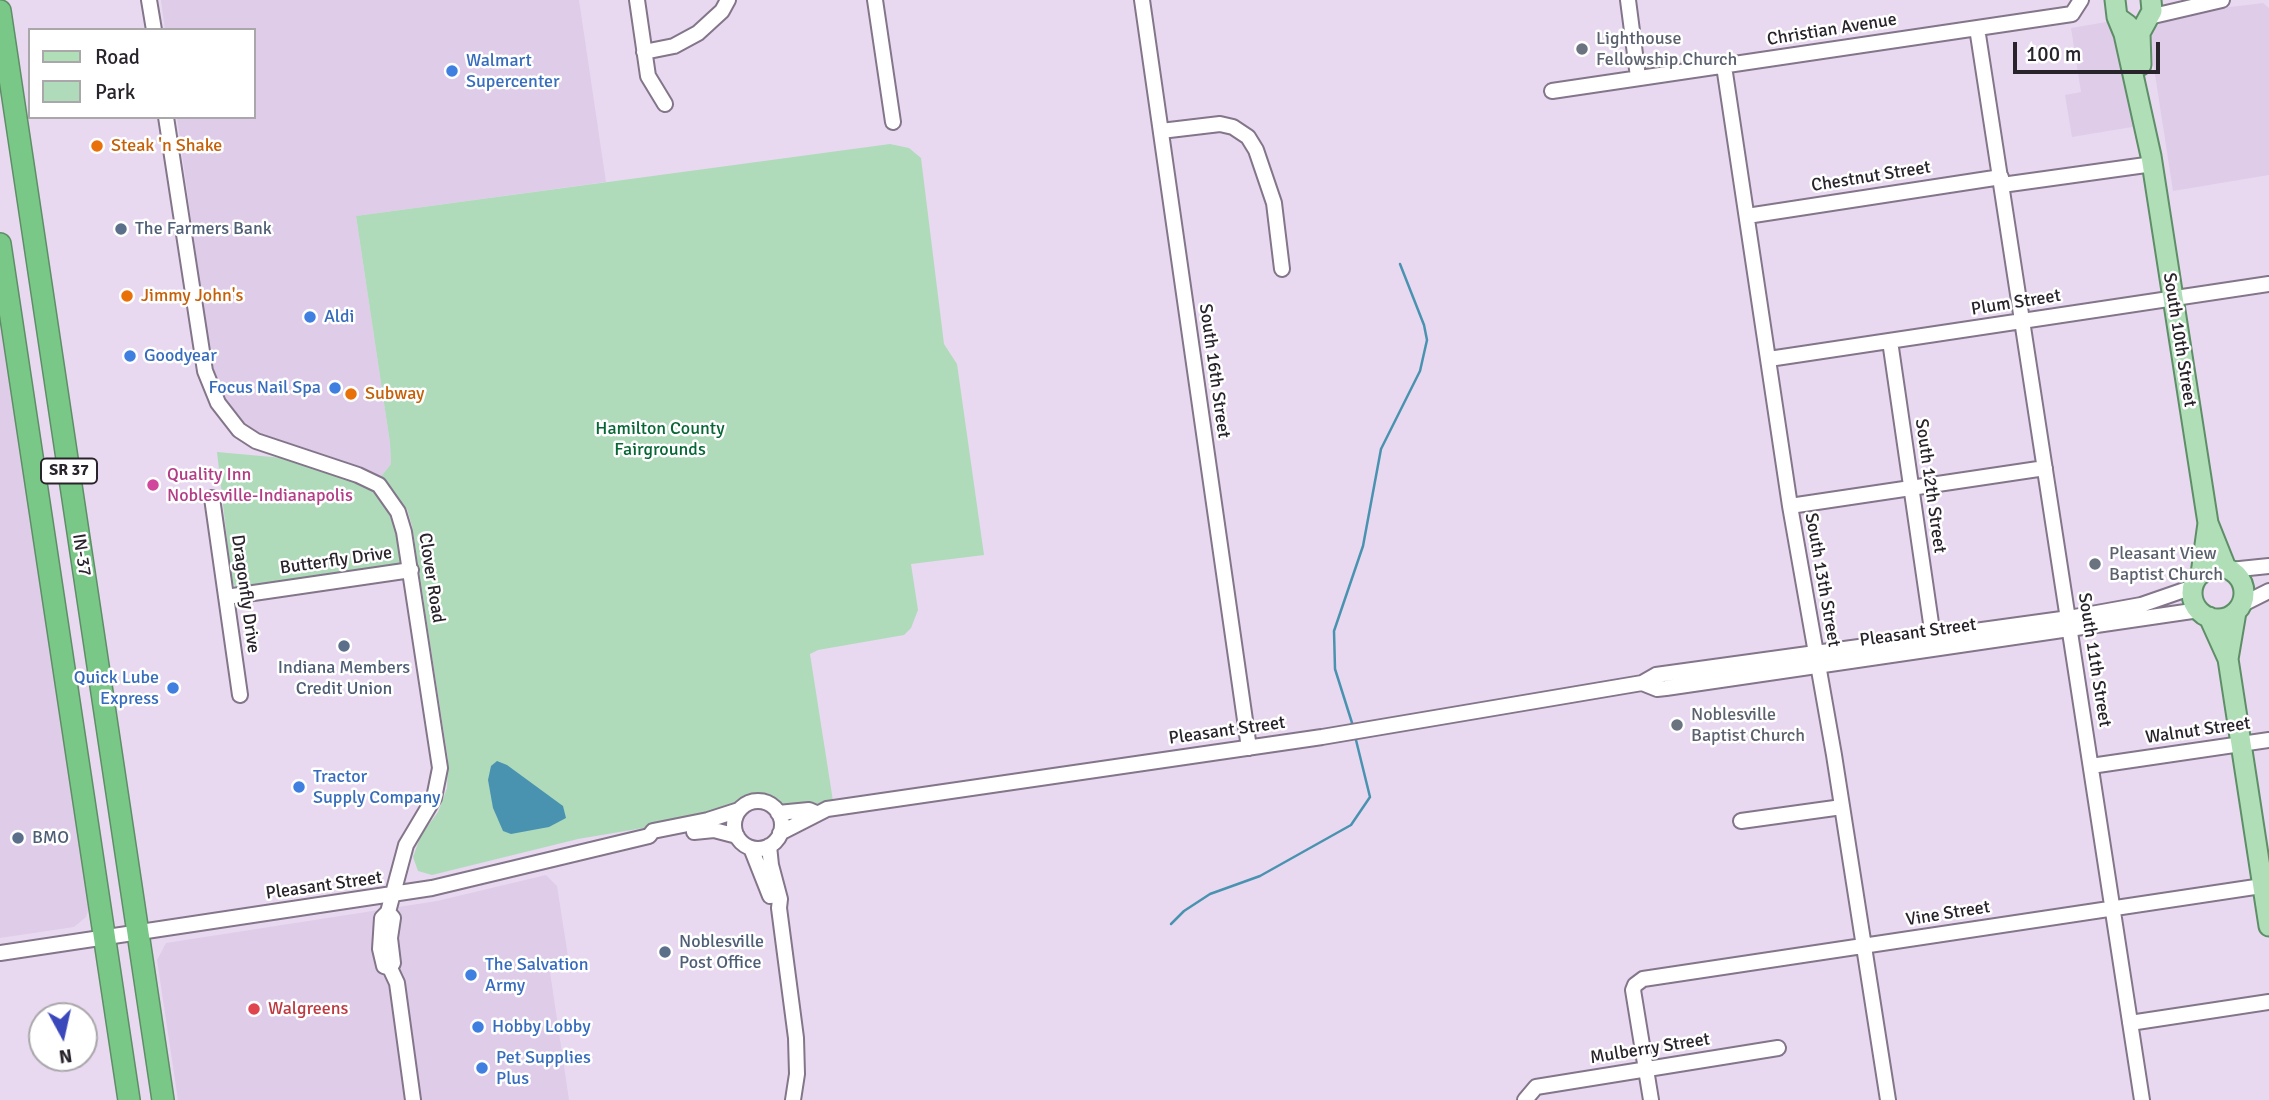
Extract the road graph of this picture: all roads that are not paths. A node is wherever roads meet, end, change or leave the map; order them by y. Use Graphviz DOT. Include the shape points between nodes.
graph roads {
  1 [pos="149,0"];
  2 [pos="636,0"];
  3 [pos="728,0"];
  4 [pos="875,0"];
  5 [pos="1142,0"];
  6 [pos="1628,0"];
  7 [pos="2081,0"];
  8 [pos="2222,0"];
  9 [pos="2070,7"];
  10 [pos="2112,7"];
  11 [pos="0,11"];
  12 [pos="2149,13"];
  13 [pos="154,28"];
  14 [pos="1977,28"];
  15 [pos="644,52"];
  16 [pos="1724,66"];
  17 [pos="1638,77"];
  18 [pos="1552,91"];
  19 [pos="665,104"];
  20 [pos="166,119"];
  21 [pos="893,122"];
  22 [pos="1161,131"];
  23 [pos="2152,160"];
  24 [pos="2001,181"];
  25 [pos="1747,216"];
  26 [pos="0,244"];
  27 [pos="1282,270"];
  28 [pos="2269,284"];
  29 [pos="2173,299"];
  30 [pos="2022,322"];
  31 [pos="1889,341"];
  32 [pos="1769,359"];
  33 [pos="2045,468"];
  34 [pos="1911,488"];
  35 [pos="212,498"];
  36 [pos="1790,506"];
  37 [pos="2208,523"];
  38 [pos="2269,566"];
  39 [pos="2228,569"];
  40 [pos="411,570"];
  41 [pos="2197,580"];
  42 [pos="2269,591"];
  43 [pos="226,597"];
  44 [pos="2238,608"];
  45 [pos="2204,614"];
  46 [pos="2070,625"];
  47 [pos="1933,637"];
  48 [pos="1815,651"];
  49 [pos="2228,659"];
  50 [pos="1818,667"];
  51 [pos="1642,683"];
  52 [pos="240,695"];
  53 [pos="2269,740"];
  54 [pos="2241,744"];
  55 [pos="1249,748"];
  56 [pos="2091,766"];
  57 [pos="1842,807"];
  58 [pos="739,810"];
  59 [pos="778,813"];
  60 [pos="816,813"];
  61 [pos="1741,821"];
  62 [pos="780,833"];
  63 [pos="737,835"];
  64 [pos="649,836"];
  65 [pos="769,846"];
  66 [pos="751,848"];
  67 [pos="2266,886"];
  68 [pos="390,896"];
  69 [pos="779,908"];
  70 [pos="2112,908"];
  71 [pos="2269,926"];
  72 [pos="138,932"];
  73 [pos="104,937"];
  74 [pos="1865,946"];
  75 [pos="0,953"];
  76 [pos="2269,1002"];
  77 [pos="2130,1023"];
  78 [pos="1778,1048"];
  79 [pos="1646,1069"];
  80 [pos="1527,1096"];
  81 [pos="129,1100"];
  82 [pos="163,1100"];
  83 [pos="414,1100"];
  84 [pos="793,1100"];
  85 [pos="1651,1100"];
  86 [pos="1888,1100"];
  87 [pos="2142,1100"];
  1 -- 13 [label="street"];
  2 -- 15 [label="street"];
  3 -- 15 [label="street" via="712,22 691,37"];
  4 -- 21 [label="street"];
  5 -- 22 [label="street, South 16th Street"];
  6 -- 17 [label="street"];
  7 -- 9 [label="street"];
  8 -- 12 [label="street"];
  9 -- 14 [label="street, Christian Avenue"];
  10 -- 12 [label="main road" via="2133,26"];
  10 -- 23 [label="main road, South 10th Street" via="2124,34"];
  11 -- 72 [label="highway, IN-37 / SR 37"];
  12 -- 23 [label="main road, South 10th Street" via="2139,43"];
  14 -- 16 [label="street, Christian Avenue"];
  14 -- 24 [label="street, South 11th Street"];
  15 -- 19 [label="street" via="648,76"];
  16 -- 17 [label="street, Christian Avenue"];
  16 -- 25 [label="street, South 13th Street"];
  17 -- 18 [label="street, Christian Avenue"];
  20 -- 40 [label="street, Clover Road" via="205,371 218,403 239,430 256,440 379,485 401,520"];
  22 -- 27 [label="street" via="1220,124 1248,137 1274,203"];
  22 -- 55 [label="street, South 16th Street"];
  23 -- 24 [label="street, Chestnut Street"];
  23 -- 29 [label="main road, South 10th Street"];
  24 -- 25 [label="street, Chestnut Street"];
  24 -- 30 [label="street, South 11th Street"];
  25 -- 32 [label="street, South 13th Street"];
  26 -- 73 [label="highway, IN-37 / SR 37"];
  28 -- 29 [label="street, Plum Street"];
  29 -- 30 [label="street, Plum Street"];
  29 -- 37 [label="main road, South 10th Street"];
  30 -- 31 [label="street, Plum Street"];
  30 -- 33 [label="street, South 11th Street"];
  31 -- 32 [label="street, Plum Street"];
  31 -- 34 [label="street, South 12th Street"];
  32 -- 36 [label="street, South 13th Street"];
  33 -- 34 [label="street"];
  33 -- 46 [label="street, South 11th Street"];
  34 -- 36 [label="street"];
  34 -- 47 [label="street, South 12th Street"];
  35 -- 43 [label="street, Dragonfly Drive"];
  36 -- 48 [label="street, South 13th Street"];
  37 -- 39 [label="main road, South 10th Street"];
  37 -- 41 [label="main road, South 10th Street"];
  38 -- 39 [label="street"];
  39 -- 41 [label="main road" via="2214,567"];
  39 -- 44 [label="main road" via="2237,574 2244,589"];
  40 -- 43 [label="street, Butterfly Drive"];
  40 -- 68 [label="street, Clover Road" via="440,768 434,798 406,845"];
  41 -- 45 [label="main road" via="2193,595"];
  41 -- 46 [label="street, Pleasant Street" via="2141,606"];
  42 -- 44 [label="street"];
  43 -- 52 [label="street, Dragonfly Drive"];
  44 -- 45 [label="main road" via="2220,619"];
  44 -- 49 [label="main road"];
  45 -- 46 [label="street, Pleasant Street"];
  45 -- 49 [label="main road"];
  46 -- 47 [label="street, Pleasant Street"];
  46 -- 50 [label="street, Pleasant Street"];
  46 -- 56 [label="street, South 11th Street"];
  47 -- 48 [label="street, Pleasant Street"];
  48 -- 50 [label="street, South 13th Street"];
  48 -- 51 [label="street, Pleasant Street" via="1656,675"];
  49 -- 54 [label="main road"];
  50 -- 51 [label="street, Pleasant Street" via="1657,689"];
  50 -- 57 [label="street, South 13th Street"];
  51 -- 55 [label="street, Pleasant Street"];
  53 -- 54 [label="street, Walnut Street"];
  54 -- 56 [label="street, Walnut Street"];
  54 -- 67 [label="main road"];
  55 -- 60 [label="street, Pleasant Street"];
  56 -- 70 [label="street, South 11th Street"];
  57 -- 61 [label="street"];
  57 -- 74 [label="street, South 13th Street"];
  58 -- 59 [label="street" via="759,801"];
  58 -- 63 [label="street" via="734,824"];
  58 -- 64 [label="street, Pleasant Street" via="653,831"];
  59 -- 60 [label="street, Pleasant Street"];
  59 -- 62 [label="street"];
  60 -- 62 [label="street, Pleasant Street"];
  62 -- 65 [label="street"];
  63 -- 64 [label="street, Pleasant Street" via="713,830 655,840"];
  63 -- 66 [label="street"];
  64 -- 68 [label="street, Pleasant Street"];
  65 -- 66 [label="street"];
  65 -- 69 [label="street"];
  66 -- 69 [label="street" via="771,903"];
  67 -- 70 [label="street, Vine Street"];
  67 -- 71 [label="main road"];
  68 -- 72 [label="street, Pleasant Street"];
  68 -- 83 [label="street, Clover Road" via="380,942 384,966 390,968 397,983"];
  69 -- 84 [label="street" via="798,1054"];
  70 -- 74 [label="street, Vine Street"];
  70 -- 77 [label="street, South 11th Street"];
  72 -- 73 [label="street, Pleasant Street"];
  72 -- 82 [label="highway, IN-37 / SR 37"];
  73 -- 75 [label="street, Pleasant Street"];
  73 -- 81 [label="highway, IN-37 / SR 37"];
  74 -- 79 [label="street, Vine Street" via="1643,979 1635,985"];
  74 -- 86 [label="street, South 13th Street"];
  76 -- 77 [label="street"];
  77 -- 87 [label="street, South 11th Street"];
  78 -- 79 [label="street, Mulberry Street"];
  79 -- 80 [label="street, Mulberry Street" via="1535,1087"];
  79 -- 85 [label="street"];
}
